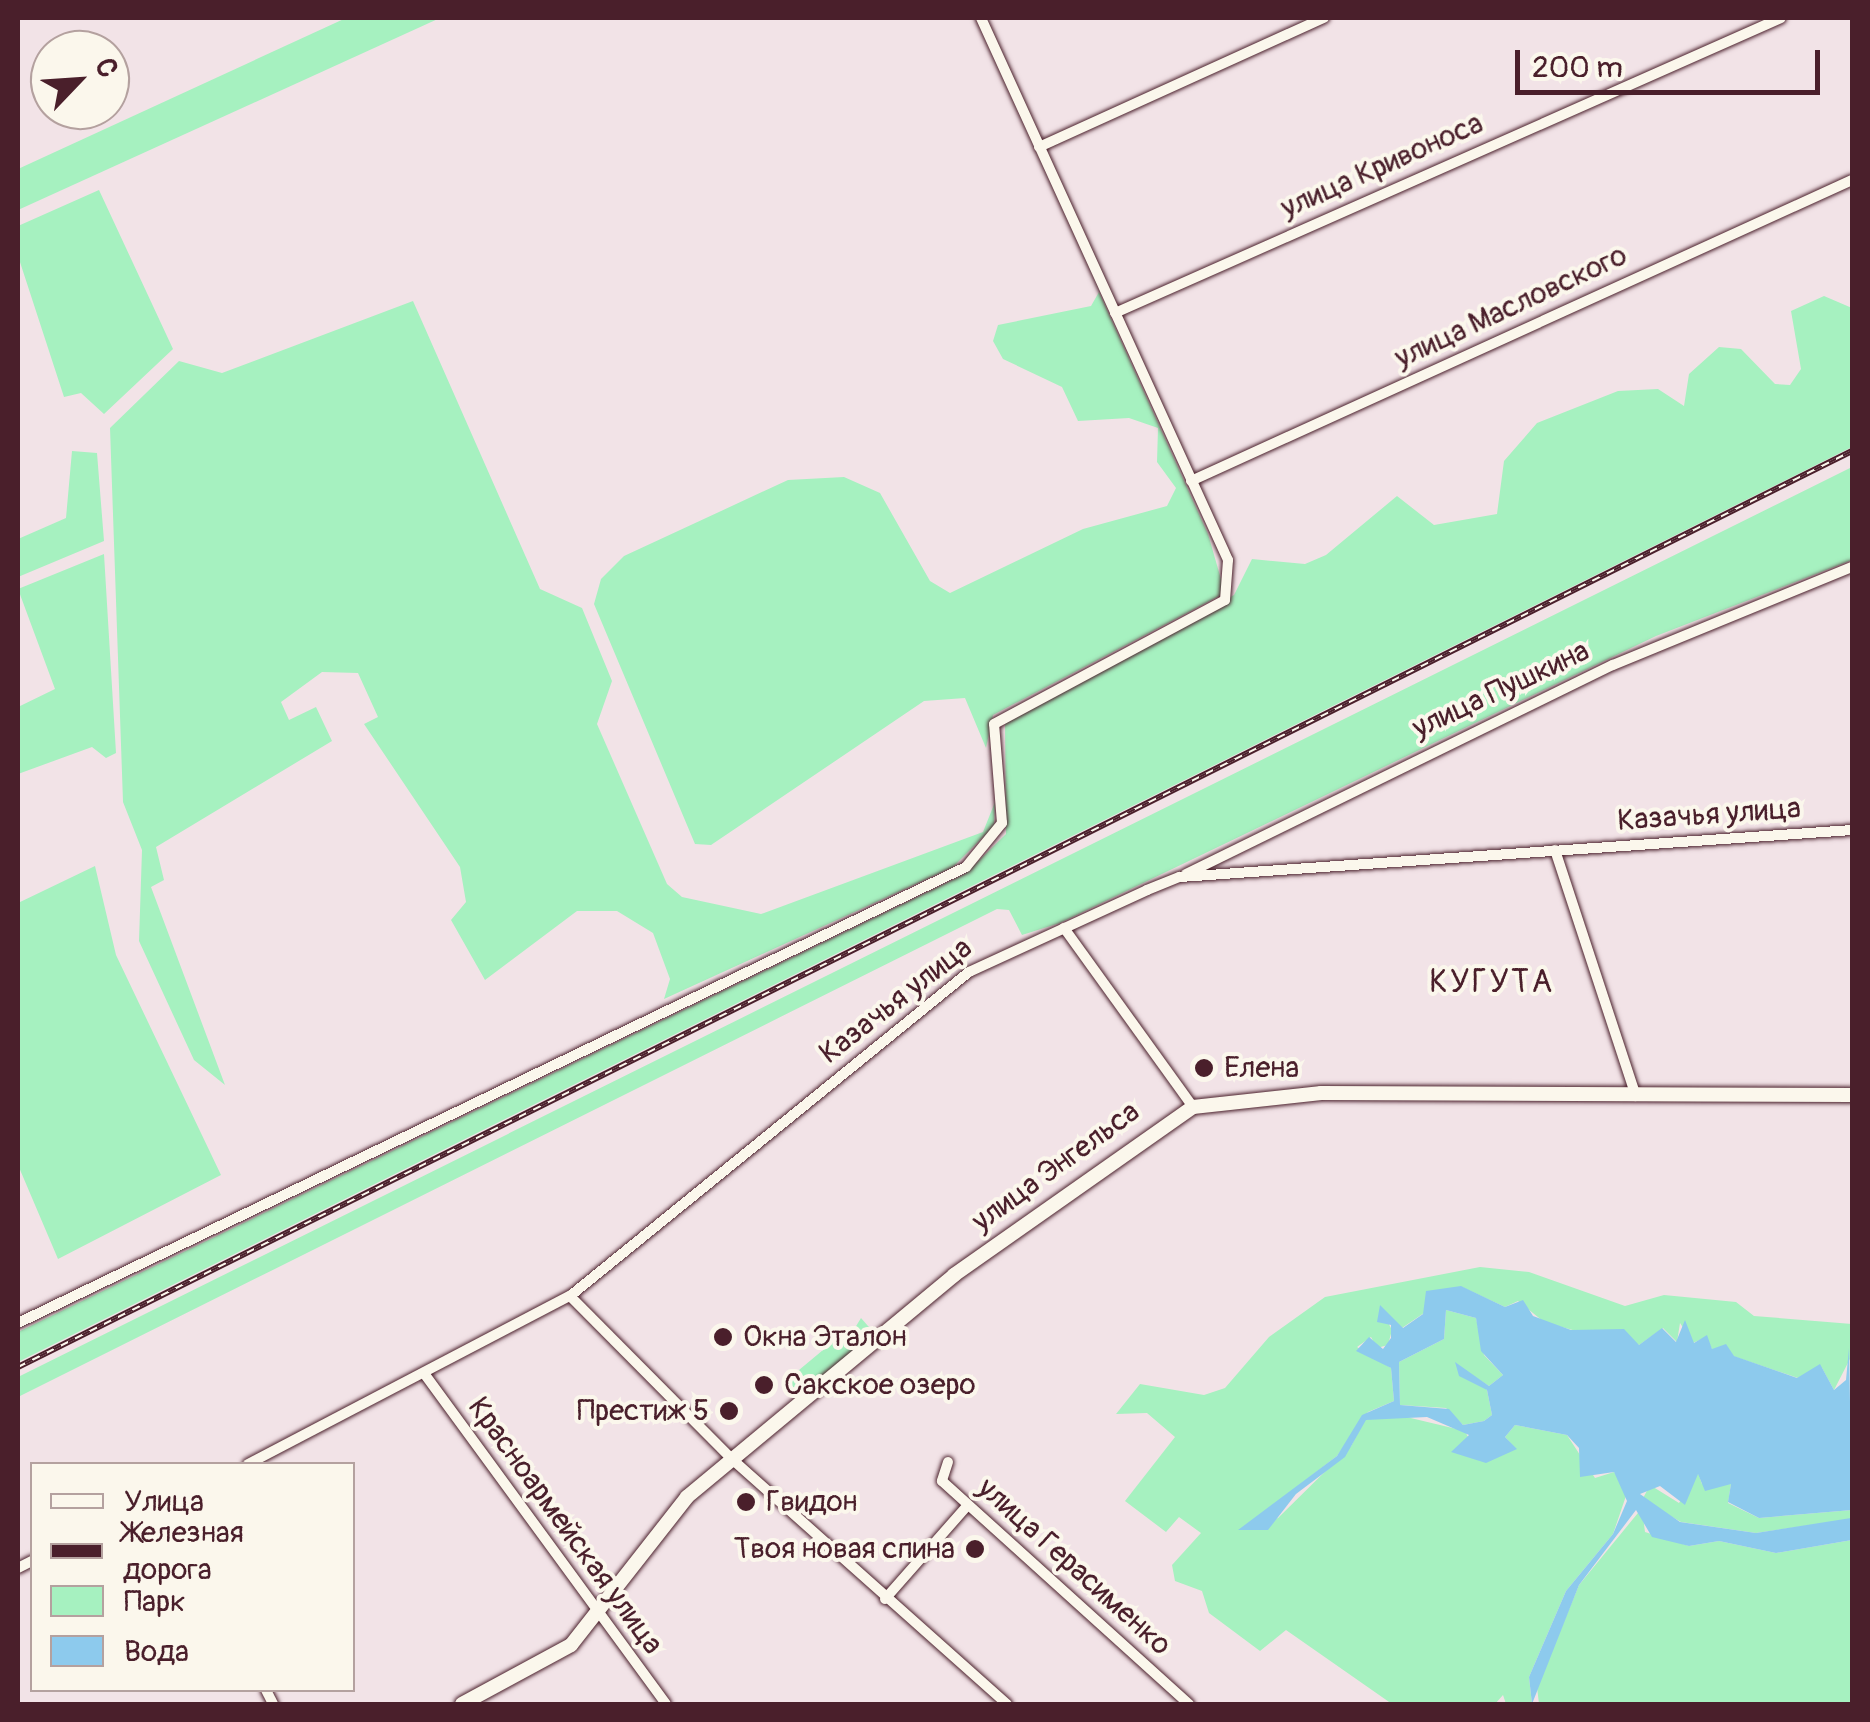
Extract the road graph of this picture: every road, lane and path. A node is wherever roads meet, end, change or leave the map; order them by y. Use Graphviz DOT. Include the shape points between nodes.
graph roads {
  1 [pos="981,18"];
  2 [pos="1324,18"];
  3 [pos="1781,18"];
  4 [pos="1040,147"];
  5 [pos="1852,180"];
  6 [pos="1114,313"];
  7 [pos="1191,481"];
  8 [pos="1852,566"];
  9 [pos="1852,830"];
  10 [pos="1555,850"];
  11 [pos="1180,877"];
  12 [pos="1064,928"];
  13 [pos="1852,1094"];
  14 [pos="1636,1096"];
  15 [pos="1192,1108"];
  16 [pos="570,1296"];
  17 [pos="18,1324"];
  18 [pos="426,1376"];
  19 [pos="733,1460"];
  20 [pos="252,1462"];
  21 [pos="948,1462"];
  22 [pos="968,1505"];
  23 [pos="885,1599"];
  24 [pos="594,1617"];
  25 [pos="462,1704"];
  26 [pos="666,1704"];
  27 [pos="1007,1704"];
  28 [pos="1189,1704"];
  1 -- 4 [label="street"];
  2 -- 4 [label="street"];
  3 -- 6 [label="street, улица Кривоноса"];
  4 -- 6 [label="street"];
  5 -- 7 [label="street, улица Масловского"];
  6 -- 7 [label="street"];
  7 -- 17 [label="street" via="1228,560 1225,600 994,724 1002,822 976,860"];
  8 -- 11 [label="street, улица Пушкина" via="1613,665"];
  9 -- 10 [label="street, Казачья улица"];
  10 -- 11 [label="street, Казачья улица"];
  10 -- 14 [label="street"];
  11 -- 12 [label="street, Казачья улица"];
  12 -- 15 [label="street"];
  12 -- 16 [label="street, Казачья улица" via="969,972"];
  13 -- 14 [label="street, улица Энгельса"];
  14 -- 15 [label="street, улица Энгельса" via="1307,1094"];
  15 -- 19 [label="street, улица Энгельса" via="1021,1224"];
  16 -- 18 [label="street, Казачья улица"];
  16 -- 19 [label="street"];
  18 -- 20 [label="street, Казачья улица"];
  18 -- 24 [label="street, Красноармейская улица"];
  19 -- 23 [label="street"];
  19 -- 24 [label="street, улица Энгельса" via="658,1525"];
  21 -- 22 [label="street, улица Герасименко" via="940,1478"];
  22 -- 23 [label="street"];
  22 -- 28 [label="street, улица Герасименко"];
  23 -- 27 [label="street"];
  24 -- 25 [label="street, улица Энгельса" via="552,1660"];
  24 -- 26 [label="street, Красноармейская улица"];
}
